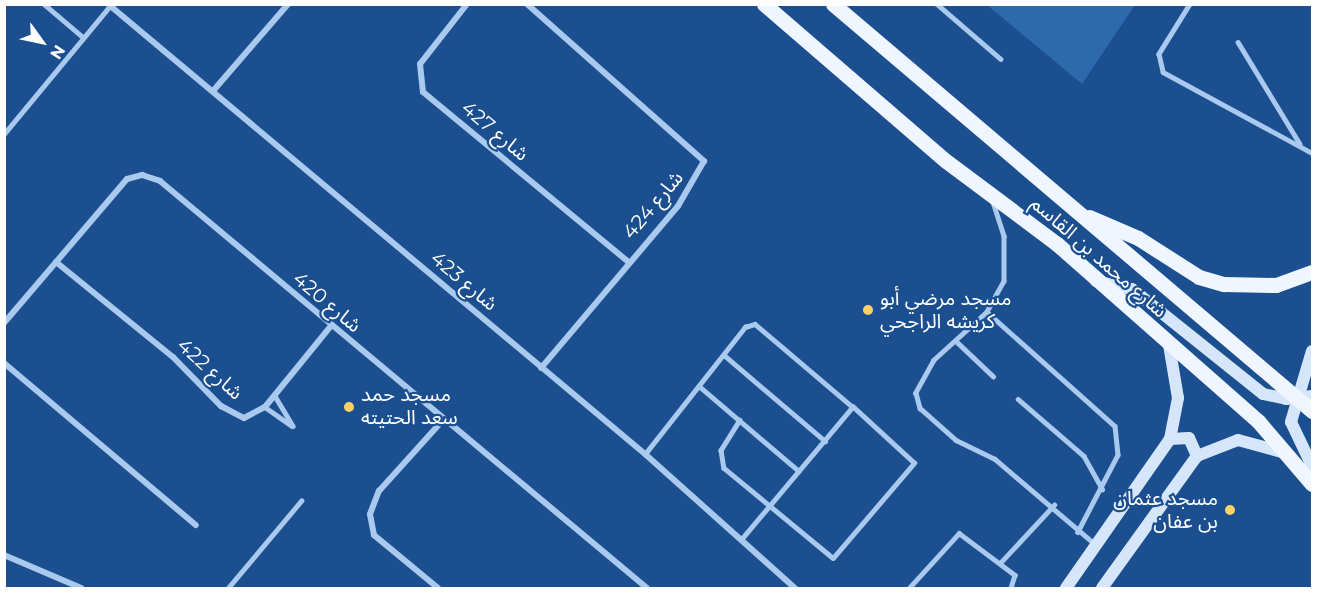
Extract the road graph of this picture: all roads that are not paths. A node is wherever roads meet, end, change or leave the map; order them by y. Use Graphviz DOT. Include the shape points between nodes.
graph roads {
  1 [pos="44,4"];
  2 [pos="288,4"];
  3 [pos="467,4"];
  4 [pos="527,4"];
  5 [pos="764,4"];
  6 [pos="833,4"];
  7 [pos="937,4"];
  8 [pos="1190,4"];
  9 [pos="109,5"];
  10 [pos="84,38"];
  11 [pos="1238,42"];
  12 [pos="1001,59"];
  13 [pos="213,91"];
  14 [pos="4,134"];
  15 [pos="1301,147"];
  16 [pos="1312,153"];
  17 [pos="992,197"];
  18 [pos="1080,214"];
  19 [pos="627,261"];
  20 [pos="56,262"];
  21 [pos="1312,272"];
  22 [pos="1095,281"];
  23 [pos="987,312"];
  24 [pos="4,323"];
  25 [pos="330,327"];
  26 [pos="957,342"];
  27 [pos="1169,345"];
  28 [pos="1312,351"];
  29 [pos="724,355"];
  30 [pos="4,363"];
  31 [pos="541,368"];
  32 [pos="993,376"];
  33 [pos="699,386"];
  34 [pos="275,396"];
  35 [pos="1312,396"];
  36 [pos="1296,398"];
  37 [pos="1018,399"];
  38 [pos="266,407"];
  39 [pos="853,407"];
  40 [pos="1312,411"];
  41 [pos="740,420"];
  42 [pos="442,421"];
  43 [pos="1170,439"];
  44 [pos="825,441"];
  45 [pos="1282,452"];
  46 [pos="645,454"];
  47 [pos="1197,456"];
  48 [pos="1312,466"];
  49 [pos="800,471"];
  50 [pos="1312,484"];
  51 [pos="1102,489"];
  52 [pos="301,501"];
  53 [pos="1054,506"];
  54 [pos="769,507"];
  55 [pos="196,525"];
  56 [pos="1078,532"];
  57 [pos="743,538"];
  58 [pos="1095,544"];
  59 [pos="4,555"];
  60 [pos="1001,562"];
  61 [pos="81,588"];
  62 [pos="228,588"];
  63 [pos="438,588"];
  64 [pos="647,588"];
  65 [pos="795,588"];
  66 [pos="909,588"];
  67 [pos="1011,588"];
  68 [pos="1066,588"];
  69 [pos="1102,588"];
  1 -- 10 [label="lane"];
  2 -- 13 [label="street"];
  3 -- 19 [label="street, شارع 427" via="420,64 423,92"];
  4 -- 19 [label="street, شارع 424" via="704,161 678,206"];
  5 -- 17 [label="main road, شارع محمد بن القاسم"];
  6 -- 18 [label="main road, شارع محمد بن القاسم"];
  7 -- 12 [label="lane"];
  8 -- 15 [label="lane" via="1160,54 1163,72"];
  9 -- 10 [label="lane"];
  9 -- 13 [label="street, شارع 423"];
  10 -- 14 [label="lane"];
  11 -- 15 [label="lane"];
  13 -- 31 [label="street, شارع 423"];
  15 -- 16 [label="lane"];
  17 -- 22 [label="main road, شارع محمد بن القاسم" via="1057,244"];
  17 -- 23 [label="lane" via="1006,259 1004,281"];
  18 -- 21 [label="main road" via="1119,228 1199,277 1224,284 1276,285"];
  18 -- 36 [label="main road, شارع محمد بن القاسم"];
  19 -- 31 [label="street, شارع 424"];
  20 -- 24 [label="street, شارع 420"];
  20 -- 25 [label="street, شارع 420" via="127,178 142,175 160,181"];
  20 -- 38 [label="street, شارع 422" via="173,357 221,406 244,418"];
  22 -- 27 [label="main road, شارع محمد بن القاسم"];
  22 -- 36 [label="street" via="1132,289 1263,394"];
  23 -- 26 [label="lane"];
  23 -- 51 [label="lane" via="1115,426 1118,455"];
  25 -- 34 [label="street, شارع 422"];
  25 -- 42 [label="street, شارع 420"];
  26 -- 32 [label="lane"];
  26 -- 53 [label="lane" via="918,381 920,408 956,440 995,459"];
  27 -- 43 [label="street" via="1178,398"];
  27 -- 45 [label="main road, شارع محمد بن القاسم" via="1267,430"];
  28 -- 36 [label="street"];
  29 -- 33 [label="lane"];
  29 -- 39 [label="lane" via="746,327 755,324"];
  29 -- 44 [label="lane"];
  30 -- 55 [label="street"];
  31 -- 46 [label="street, شارع 423"];
  33 -- 41 [label="lane"];
  33 -- 46 [label="lane"];
  34 -- 38 [label="street, شارع 422"];
  34 -- 38 [label="lane" via="293,426"];
  35 -- 36 [label="street"];
  36 -- 40 [label="main road, شارع محمد بن القاسم"];
  36 -- 48 [label="street" via="1292,432"];
  37 -- 51 [label="lane" via="1084,456"];
  39 -- 44 [label="lane"];
  39 -- 54 [label="lane" via="912,457 909,474 833,558"];
  41 -- 49 [label="lane"];
  41 -- 54 [label="lane" via="722,450 721,462"];
  42 -- 63 [label="street" via="379,491 370,514 374,535"];
  42 -- 64 [label="street, شارع 420"];
  43 -- 47 [label="street" via="1189,438"];
  43 -- 58 [label="street"];
  44 -- 49 [label="lane"];
  45 -- 47 [label="street" via="1238,440"];
  45 -- 50 [label="main road, شارع محمد بن القاسم"];
  46 -- 57 [label="street, شارع 423"];
  47 -- 69 [label="street"];
  49 -- 54 [label="lane"];
  51 -- 56 [label="lane"];
  52 -- 62 [label="lane"];
  53 -- 56 [label="lane"];
  53 -- 60 [label="lane"];
  54 -- 57 [label="lane"];
  56 -- 58 [label="lane"];
  57 -- 65 [label="street, شارع 423"];
  58 -- 68 [label="street"];
  59 -- 61 [label="street"];
  60 -- 66 [label="lane" via="959,533"];
  60 -- 67 [label="lane" via="1015,575"];
}
